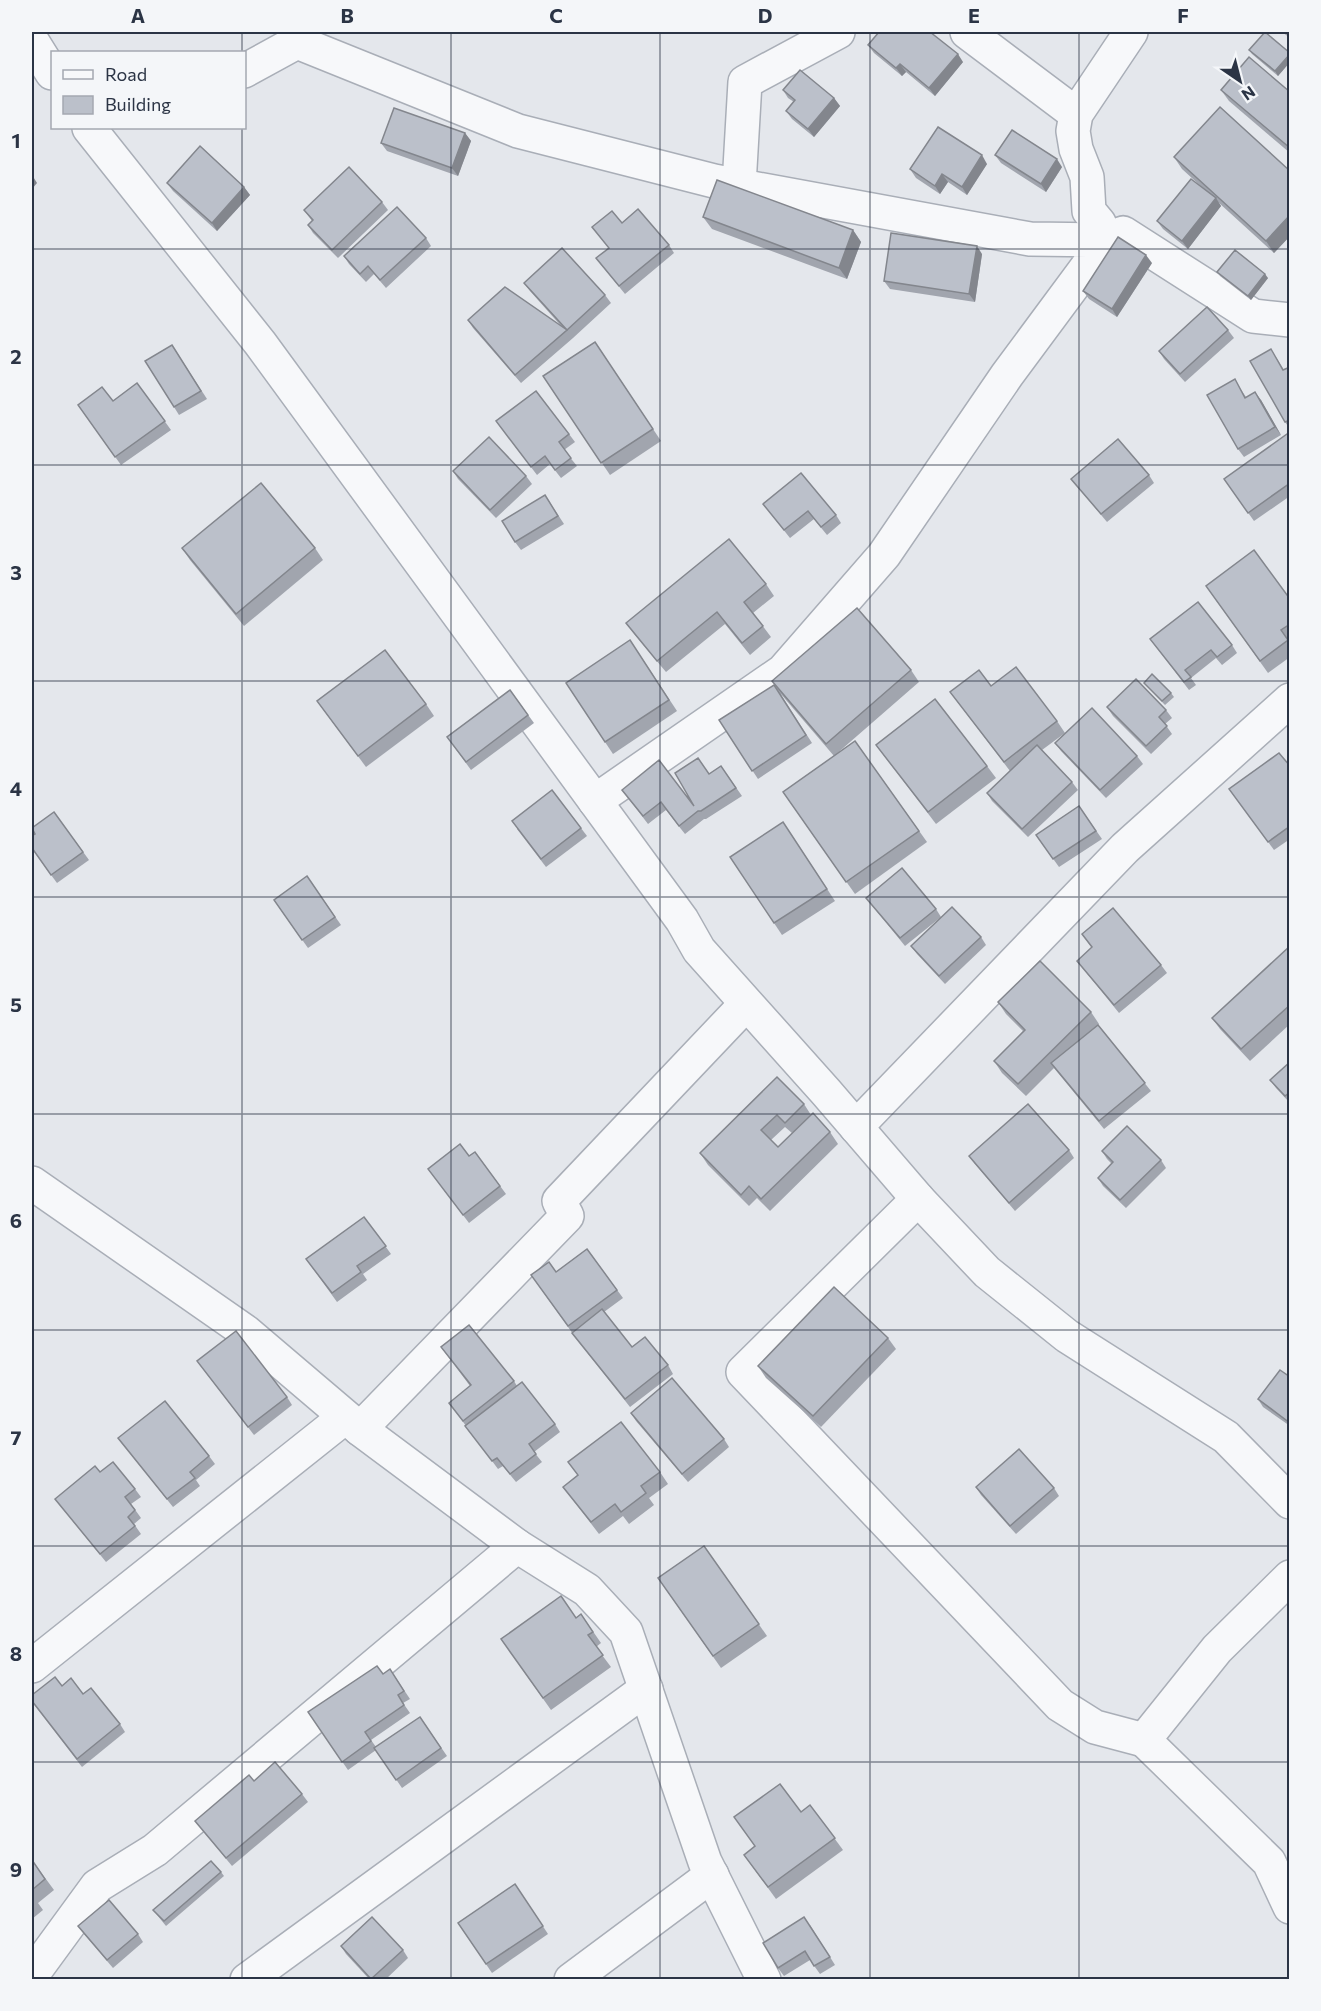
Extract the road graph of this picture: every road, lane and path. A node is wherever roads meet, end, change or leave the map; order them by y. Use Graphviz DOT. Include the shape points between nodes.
graph roads {
  1 [pos="838,32"];
  2 [pos="967,32"];
  3 [pos="1131,32"];
  4 [pos="246,70"];
  5 [pos="1076,114"];
  6 [pos="90,129"];
  7 [pos="739,185"];
  8 [pos="1107,240"];
  9 [pos="1290,320"];
  10 [pos="1290,700"];
  11 [pos="595,801"];
  12 [pos="746,1004"];
  13 [pos="856,1127"];
  14 [pos="32,1183"];
  15 [pos="918,1199"];
  16 [pos="352,1423"];
  17 [pos="1290,1502"];
  18 [pos="517,1546"];
  19 [pos="1290,1577"];
  20 [pos="32,1666"];
  21 [pos="646,1689"];
  22 [pos="1144,1740"];
  23 [pos="712,1875"];
  24 [pos="1290,1907"];
  25 [pos="32,1975"];
  26 [pos="247,1980"];
  27 [pos="571,1980"];
  28 [pos="764,1980"];
  1 -- 7 [label="street" via="745,82"];
  2 -- 5 [label="street"];
  3 -- 5 [label="street"];
  4 -- 7 [label="street" via="297,42 518,131"];
  5 -- 8 [label="street" via="1073,131 1086,177 1089,212"];
  6 -- 11 [label="street" via="260,343"];
  7 -- 8 [label="street" via="1029,239"];
  8 -- 9 [label="street" via="1123,232 1253,316"];
  8 -- 11 [label="street" via="1007,375 884,555 783,671"];
  10 -- 13 [label="street" via="1125,848"];
  11 -- 12 [label="street" via="682,920 699,950"];
  12 -- 13 [label="street"];
  12 -- 16 [label="street" via="559,1201 567,1216"];
  13 -- 15 [label="street"];
  14 -- 16 [label="street" via="246,1332"];
  15 -- 17 [label="street" via="987,1272 1067,1336 1226,1437"];
  15 -- 22 [label="street" via="743,1372 1060,1705 1095,1727"];
  16 -- 18 [label="street"];
  16 -- 20 [label="street"];
  18 -- 21 [label="street" via="586,1590 626,1632"];
  18 -- 25 [label="street" via="155,1850 97,1886"];
  19 -- 22 [label="street" via="1217,1649"];
  21 -- 23 [label="street"];
  21 -- 26 [label="street"];
  22 -- 24 [label="street" via="1269,1862"];
  23 -- 27 [label="street"];
  23 -- 28 [label="street"];
}
